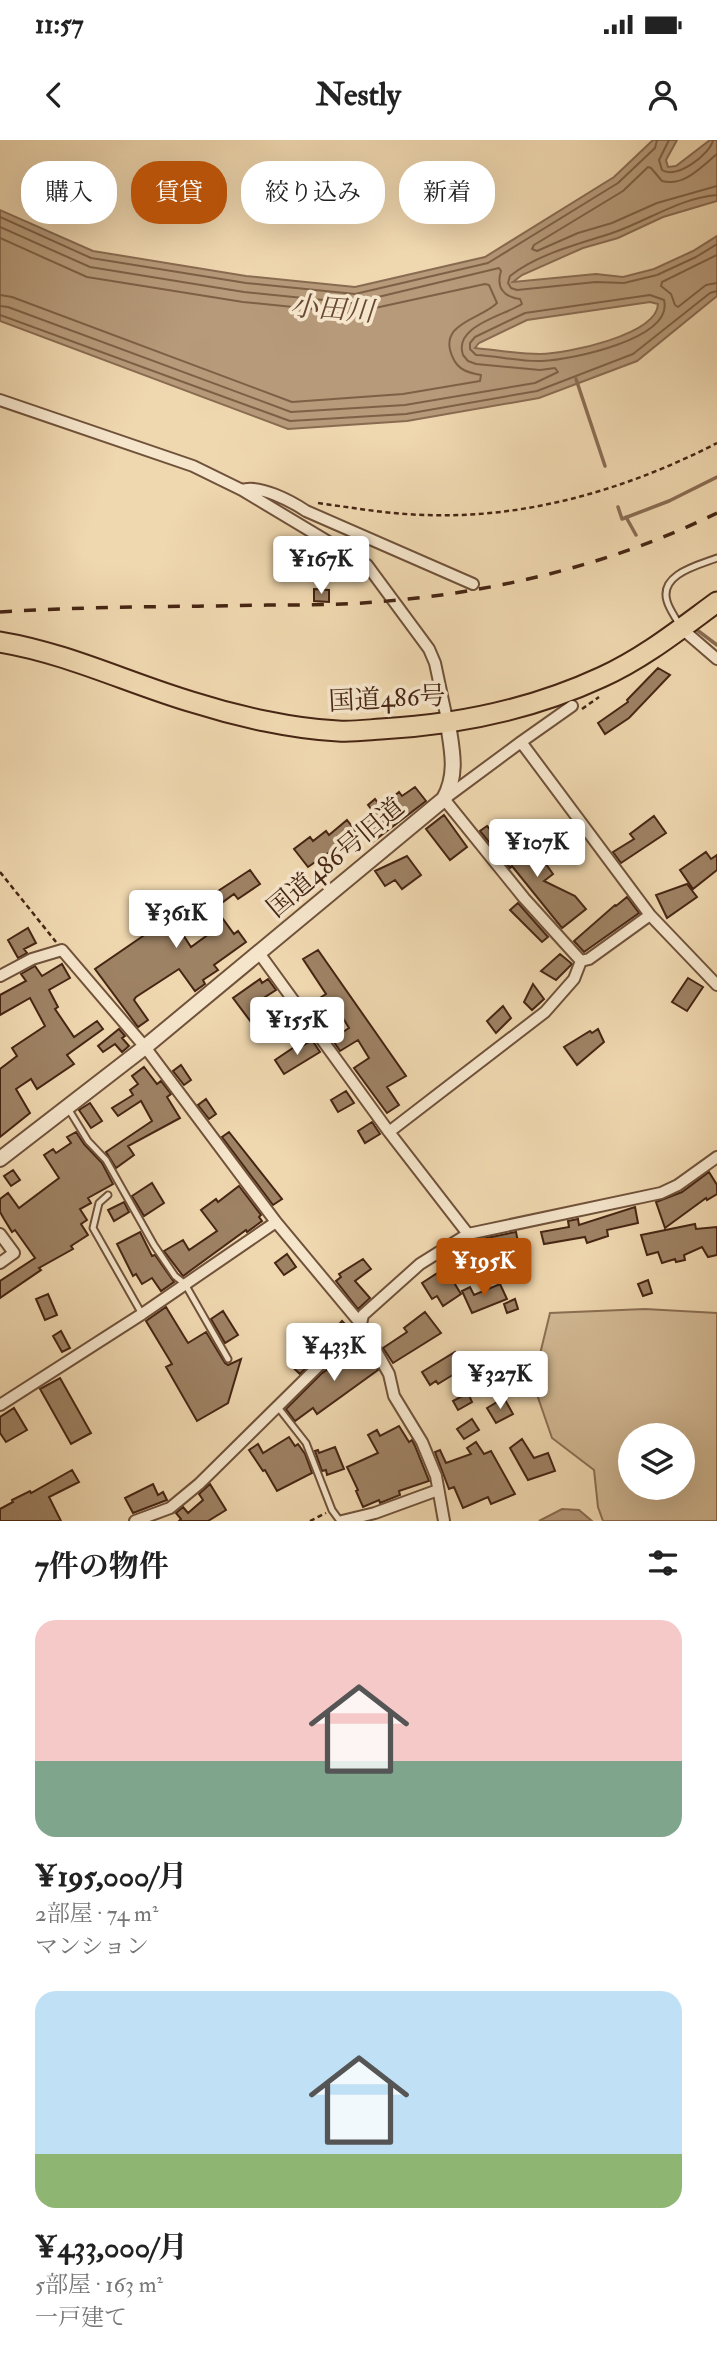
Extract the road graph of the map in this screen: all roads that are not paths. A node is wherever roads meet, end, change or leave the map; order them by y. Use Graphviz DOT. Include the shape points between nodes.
graph roads {
  1 [pos="0,400"];
  2 [pos="242,489"];
  3 [pos="290,501"];
  4 [pos="308,502"];
  5 [pos="717,558"];
  6 [pos="473,584"];
  7 [pos="717,602"];
  8 [pos="681,628"];
  9 [pos="0,642"];
  10 [pos="717,659"];
  11 [pos="576,707"];
  12 [pos="448,723"];
  13 [pos="521,742"];
  14 [pos="444,799"];
  15 [pos="650,915"];
  16 [pos="259,953"];
  17 [pos="581,961"];
  18 [pos="0,976"];
  19 [pos="717,985"];
  20 [pos="145,1047"];
  21 [pos="67,1107"];
  22 [pos="389,1132"];
  23 [pos="717,1157"];
  24 [pos="0,1158"];
  25 [pos="108,1195"];
  26 [pos="276,1222"];
  27 [pos="0,1234"];
  28 [pos="468,1234"];
  29 [pos="0,1263"];
  30 [pos="185,1284"];
  31 [pos="142,1314"];
  32 [pos="361,1324"];
  33 [pos="228,1359"];
  34 [pos="0,1405"];
  35 [pos="277,1406"];
  36 [pos="438,1490"];
  37 [pos="135,1521"];
  38 [pos="341,1521"];
  39 [pos="444,1521"];
  1 -- 2 [label="street" via="193,466"];
  2 -- 3 [label="street" via="250,487"];
  2 -- 12 [label="street" via="367,565 429,649"];
  3 -- 4 [label="street"];
  3 -- 6 [label="street"];
  5 -- 8 [label="lane" via="679,573 670,582 665,592 667,603"];
  7 -- 8 [label="highway, 国道486号"];
  8 -- 10 [label="street"];
  8 -- 12 [label="highway, 国道486号" via="601,677 548,697"];
  9 -- 12 [label="highway, 国道486号" via="261,720 338,731"];
  11 -- 13 [label="street"];
  12 -- 14 [label="street, 国道486号旧道" via="454,767"];
  13 -- 14 [label="street"];
  13 -- 15 [label="street"];
  14 -- 16 [label="street, 国道486号旧道"];
  14 -- 17 [label="street"];
  15 -- 17 [label="street"];
  15 -- 19 [label="street"];
  16 -- 20 [label="street, 国道486号旧道"];
  16 -- 22 [label="street"];
  17 -- 22 [label="street" via="574,979 545,1012"];
  18 -- 20 [label="street" via="62,950"];
  20 -- 21 [label="street, 国道486号旧道"];
  20 -- 26 [label="street"];
  21 -- 24 [label="street, 国道486号旧道"];
  21 -- 30 [label="lane" via="106,1160 154,1245"];
  22 -- 28 [label="street"];
  23 -- 28 [label="street" via="661,1193"];
  25 -- 31 [label="lane" via="99,1203 93,1228"];
  26 -- 30 [label="street"];
  26 -- 32 [label="street"];
  27 -- 29 [label="street" via="14,1253"];
  28 -- 32 [label="street" via="420,1264 363,1315"];
  30 -- 31 [label="street"];
  30 -- 33 [label="lane"];
  31 -- 34 [label="street"];
  32 -- 35 [label="street"];
  32 -- 36 [label="street" via="389,1374 394,1396 422,1442"];
  35 -- 37 [label="street" via="170,1508"];
  35 -- 38 [label="lane" via="306,1443 332,1510"];
  36 -- 38 [label="street"];
  36 -- 39 [label="street"];
}
